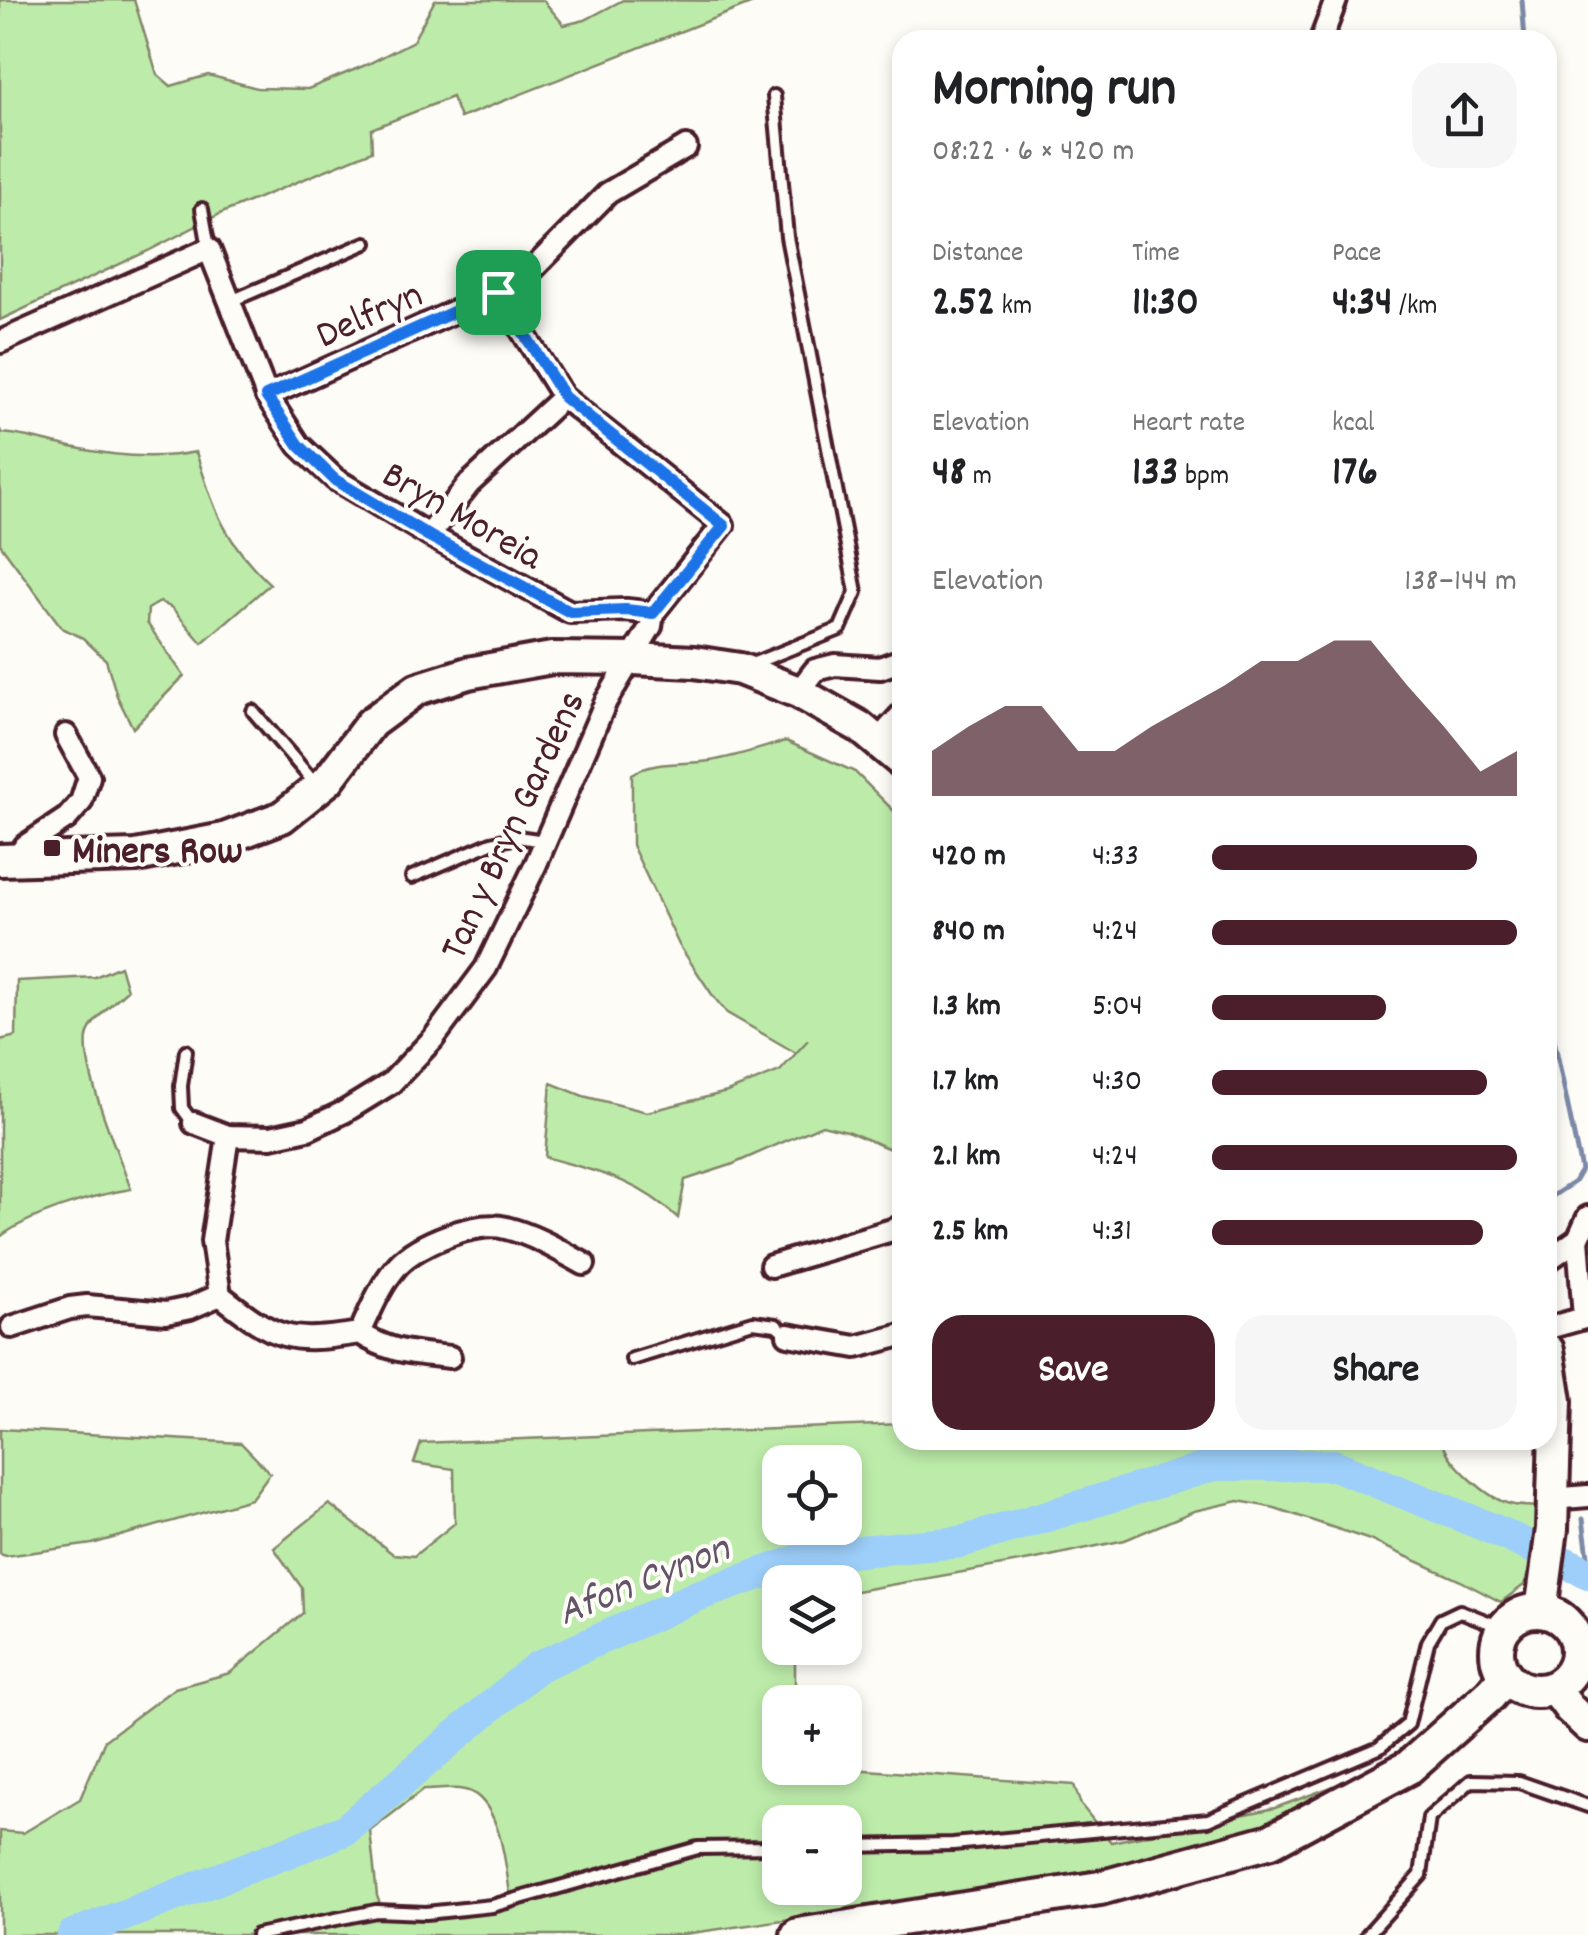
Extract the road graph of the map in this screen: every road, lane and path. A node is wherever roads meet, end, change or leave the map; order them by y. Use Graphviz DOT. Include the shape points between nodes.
graph roads {
  1 [pos="1336,0"];
  2 [pos="1325,30"];
  3 [pos="774,96"];
  4 [pos="686,147"];
  5 [pos="202,209"];
  6 [pos="366,243"];
  7 [pos="209,249"];
  8 [pos="498,292"];
  9 [pos="230,302"];
  10 [pos="0,342"];
  11 [pos="266,396"];
  12 [pos="564,397"];
  13 [pos="429,536"];
  14 [pos="653,613"];
  15 [pos="634,658"];
  16 [pos="892,664"];
  17 [pos="740,669"];
  18 [pos="798,692"];
  19 [pos="253,711"];
  20 [pos="892,725"];
  21 [pos="66,734"];
  22 [pos="877,741"];
  23 [pos="892,754"];
  24 [pos="319,788"];
  25 [pos="546,841"];
  26 [pos="8,861"];
  27 [pos="412,876"];
  28 [pos="186,1051"];
  29 [pos="194,1124"];
  30 [pos="228,1136"];
  31 [pos="1588,1218"];
  32 [pos="892,1230"];
  33 [pos="1578,1239"];
  34 [pos="1557,1254"];
  35 [pos="584,1264"];
  36 [pos="772,1266"];
  37 [pos="220,1294"];
  38 [pos="1586,1318"];
  39 [pos="6,1326"];
  40 [pos="1557,1326"];
  41 [pos="360,1333"];
  42 [pos="788,1335"];
  43 [pos="892,1338"];
  44 [pos="450,1357"];
  45 [pos="632,1359"];
  46 [pos="1554,1450"];
  47 [pos="1588,1496"];
  48 [pos="1552,1498"];
  49 [pos="1543,1597"];
  50 [pos="1503,1628"];
  51 [pos="1582,1634"];
  52 [pos="1506,1677"];
  53 [pos="1554,1688"];
  54 [pos="1588,1726"];
  55 [pos="1588,1806"];
  56 [pos="762,1846"];
  57 [pos="862,1846"];
  58 [pos="258,1935"];
  59 [pos="798,1935"];
  60 [pos="1367,1935"];
  1 -- 2 [label="street"];
  3 -- 17 [label="lane" via="787,238 856,592 840,629"];
  4 -- 8 [label="street, Delfryn" via="608,193 528,274"];
  5 -- 7 [label="lane"];
  6 -- 9 [label="lane"];
  7 -- 9 [label="street, Bryn Moreia"];
  7 -- 10 [label="street"];
  8 -- 11 [label="street, Delfryn"];
  8 -- 12 [label="street"];
  9 -- 11 [label="street, Bryn Moreia"];
  11 -- 13 [label="street, Bryn Moreia" via="299,445 335,480"];
  12 -- 13 [label="street" via="469,484"];
  12 -- 14 [label="street" via="724,526"];
  13 -- 14 [label="street, Bryn Moreia" via="570,612"];
  14 -- 15 [label="street"];
  15 -- 17 [label="main road"];
  15 -- 24 [label="main road" via="552,658 417,689 371,723"];
  15 -- 25 [label="street, Tan y Bryn Gardens" via="606,701"];
  16 -- 18 [label="street" via="815,670"];
  17 -- 18 [label="main road"];
  18 -- 22 [label="main road"];
  19 -- 24 [label="lane"];
  20 -- 22 [label="street"];
  21 -- 26 [label="street" via="90,777 81,802"];
  22 -- 23 [label="main road"];
  24 -- 26 [label="main road" via="282,816 224,838 136,856"];
  25 -- 27 [label="lane" via="517,837 491,843"];
  25 -- 30 [label="street, Tan y Bryn Gardens" via="486,968 434,1039 391,1083 308,1129"];
  28 -- 29 [label="lane" via="182,1108"];
  29 -- 30 [label="street, Tan y Bryn Gardens"];
  30 -- 37 [label="street" via="212,1241"];
  31 -- 33 [label="street"];
  32 -- 36 [label="street"];
  33 -- 34 [label="street"];
  33 -- 38 [label="street"];
  35 -- 41 [label="street" via="502,1226 474,1227 401,1262"];
  37 -- 39 [label="street" via="166,1313 87,1306"];
  37 -- 41 [label="street" via="286,1336 316,1340"];
  38 -- 40 [label="street"];
  41 -- 44 [label="street" via="399,1352"];
  42 -- 43 [label="street" via="856,1347"];
  42 -- 45 [label="lane" via="776,1325 752,1322"];
  46 -- 48 [label="main road"];
  47 -- 48 [label="street"];
  48 -- 49 [label="main road"];
  49 -- 50 [label="main road"];
  49 -- 51 [label="main road"];
  50 -- 52 [label="main road" via="1496,1653"];
  50 -- 57 [label="lane" via="1460,1611 1441,1620 1428,1642 1408,1724 1379,1748 1208,1820 953,1844"];
  51 -- 53 [label="main road" via="1572,1672"];
  52 -- 53 [label="main road" via="1528,1691"];
  52 -- 59 [label="main road" via="1409,1767 1271,1841 1100,1888"];
  53 -- 54 [label="main road"];
  55 -- 60 [label="lane" via="1519,1782 1471,1781 1429,1818 1422,1876"];
  56 -- 58 [label="lane" via="698,1848 492,1906 376,1911"];
}
